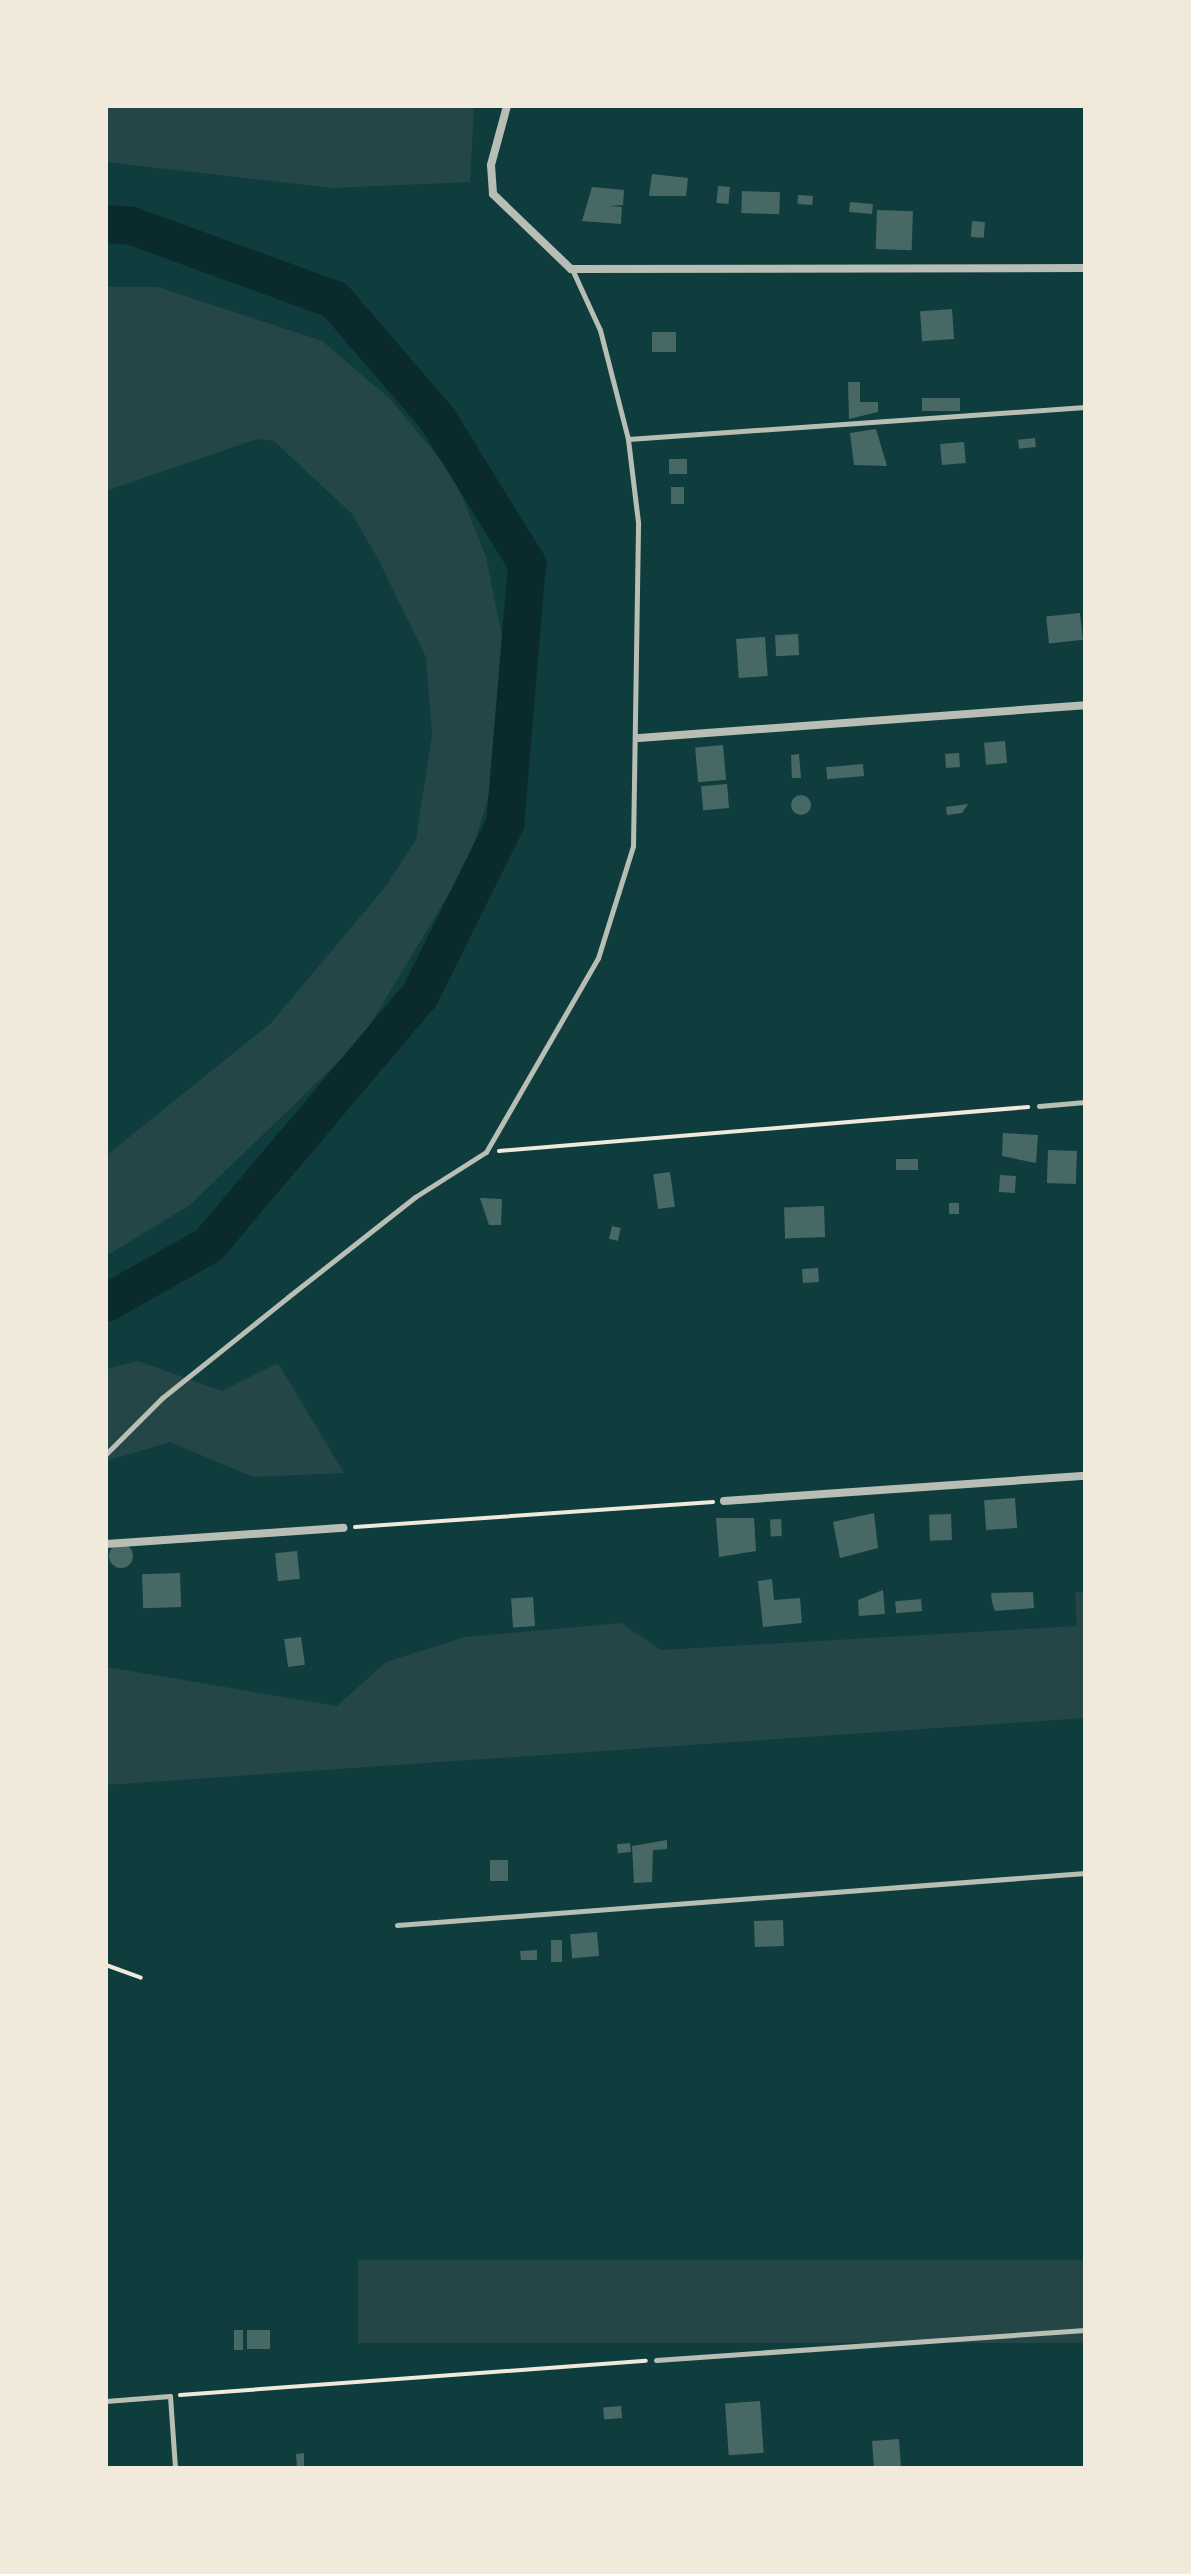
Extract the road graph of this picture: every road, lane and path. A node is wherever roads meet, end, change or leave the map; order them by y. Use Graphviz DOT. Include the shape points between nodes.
graph roads {
  1 [pos="507,106"];
  2 [pos="1085,268"];
  3 [pos="571,269"];
  4 [pos="1085,407"];
  5 [pos="628,439"];
  6 [pos="1085,705"];
  7 [pos="639,738"];
  8 [pos="1085,1102"];
  9 [pos="1039,1106"];
  10 [pos="486,1152"];
  11 [pos="106,1454"];
  12 [pos="1085,1476"];
  13 [pos="724,1501"];
  14 [pos="343,1528"];
  15 [pos="106,1544"];
  16 [pos="1085,1873"];
  17 [pos="397,1925"];
  18 [pos="106,1965"];
  19 [pos="141,1978"];
  20 [pos="1085,2330"];
  21 [pos="656,2360"];
  22 [pos="170,2396"];
  23 [pos="106,2401"];
  24 [pos="175,2468"];
  1 -- 3 [label="street" via="491,165 493,194"];
  2 -- 3 [label="street"];
  3 -- 5 [label="lane" via="600,330"];
  4 -- 5 [label="lane"];
  5 -- 7 [label="lane" via="638,522"];
  6 -- 7 [label="street"];
  7 -- 10 [label="lane" via="633,846 598,958"];
  8 -- 9 [label="lane"];
  9 -- 10 [label="path"];
  10 -- 11 [label="lane" via="415,1197 288,1297 162,1398"];
  12 -- 13 [label="street"];
  13 -- 14 [label="path"];
  14 -- 15 [label="street"];
  16 -- 17 [label="lane"];
  18 -- 19 [label="path"];
  20 -- 21 [label="lane"];
  21 -- 22 [label="path"];
  22 -- 23 [label="lane"];
  22 -- 24 [label="lane"];
}
